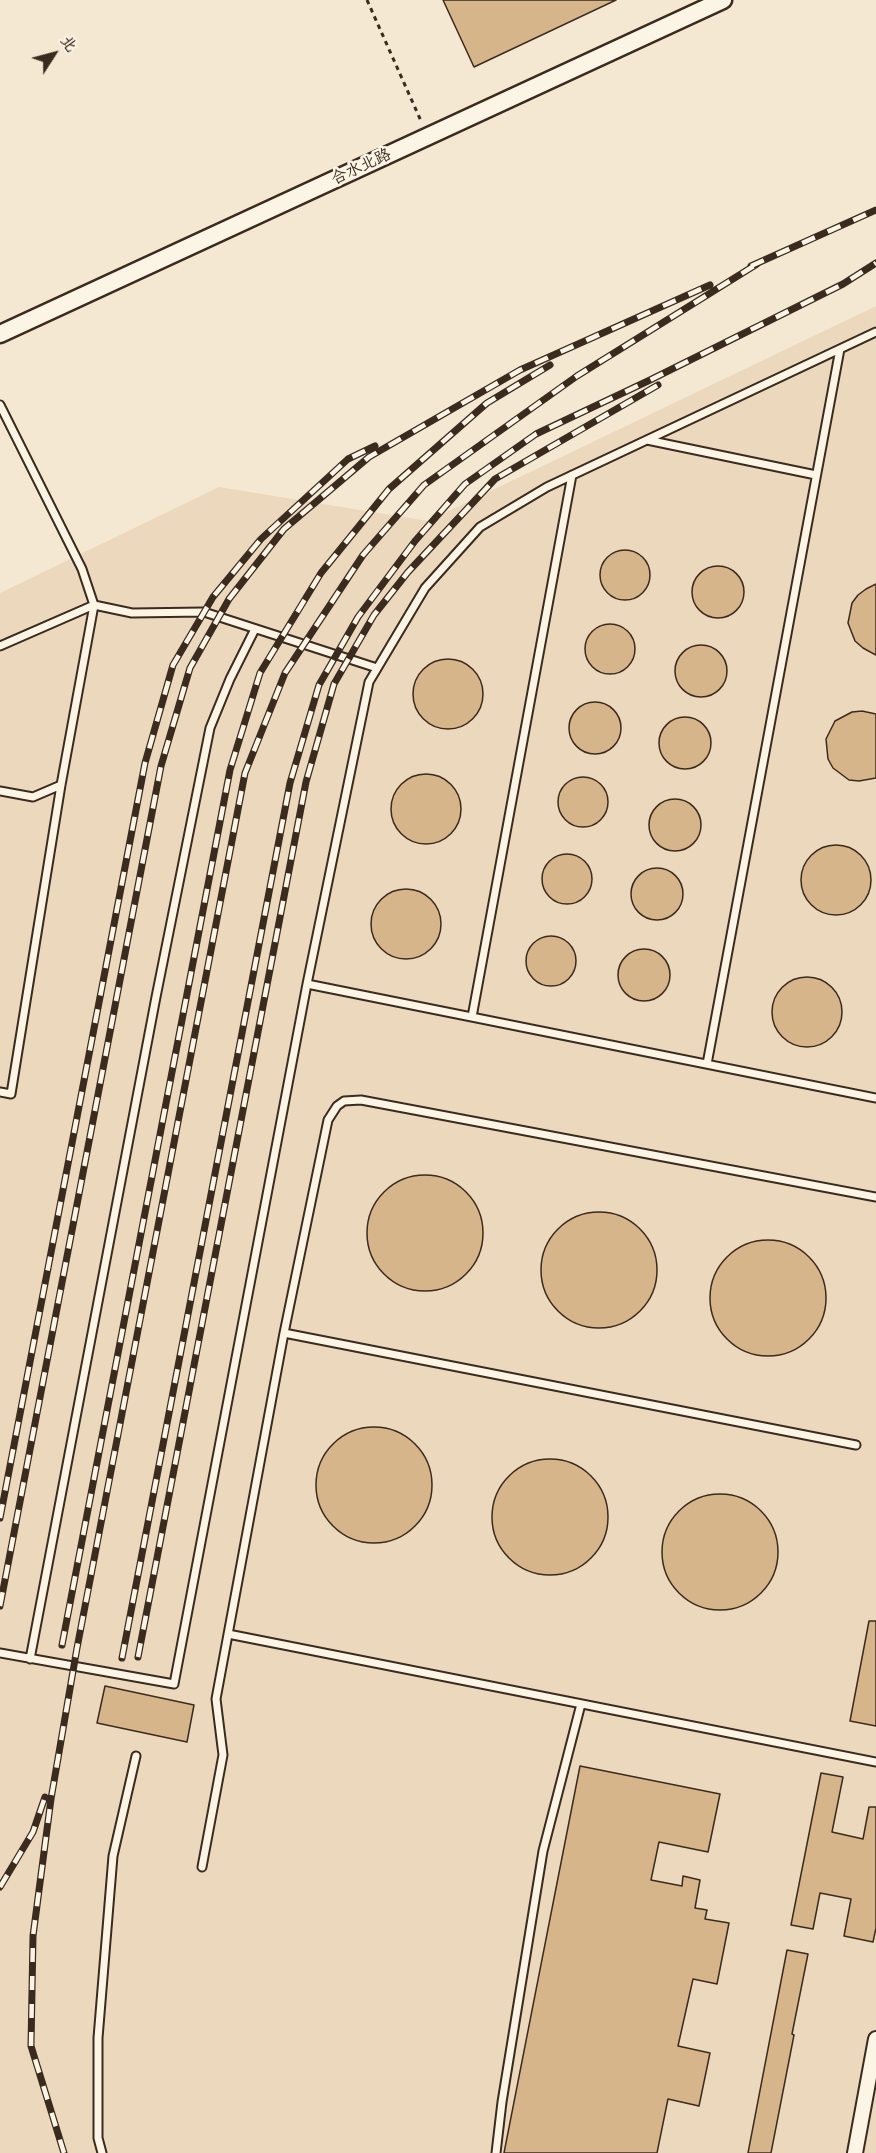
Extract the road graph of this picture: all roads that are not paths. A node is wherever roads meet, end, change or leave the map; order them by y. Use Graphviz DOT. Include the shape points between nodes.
graph roads {
  1 [pos="723,0"];
  2 [pos="876,332"];
  3 [pos="0,334"];
  4 [pos="840,349"];
  5 [pos="0,405"];
  6 [pos="646,440"];
  7 [pos="572,475"];
  8 [pos="816,475"];
  9 [pos="94,605"];
  10 [pos="255,629"];
  11 [pos="0,646"];
  12 [pos="377,668"];
  13 [pos="61,785"];
  14 [pos="0,791"];
  15 [pos="307,984"];
  16 [pos="472,1017"];
  17 [pos="707,1064"];
  18 [pos="0,1092"];
  19 [pos="876,1098"];
  20 [pos="876,1197"];
  21 [pos="284,1333"];
  22 [pos="856,1444"];
  23 [pos="228,1634"];
  24 [pos="0,1653"];
  25 [pos="30,1659"];
  26 [pos="581,1704"];
  27 [pos="136,1756"];
  28 [pos="876,1762"];
  29 [pos="202,1867"];
  30 [pos="876,2039"];
  31 [pos="102,2153"];
  32 [pos="496,2153"];
  33 [pos="855,2153"];
  1 -- 3 [label="street, 合水北路"];
  2 -- 4 [label="lane"];
  4 -- 6 [label="lane"];
  4 -- 8 [label="lane"];
  5 -- 9 [label="lane" via="82,569"];
  6 -- 7 [label="lane"];
  6 -- 8 [label="lane"];
  7 -- 12 [label="lane" via="480,527 425,588"];
  7 -- 16 [label="lane"];
  8 -- 17 [label="lane"];
  9 -- 10 [label="lane" via="132,613 204,612"];
  9 -- 11 [label="lane"];
  9 -- 13 [label="lane"];
  10 -- 12 [label="lane"];
  10 -- 25 [label="lane" via="210,728"];
  12 -- 15 [label="lane" via="369,682"];
  13 -- 14 [label="lane" via="33,797"];
  13 -- 18 [label="lane" via="11,1094"];
  15 -- 16 [label="lane"];
  15 -- 25 [label="lane" via="174,1684"];
  16 -- 17 [label="lane"];
  17 -- 19 [label="lane"];
  20 -- 21 [label="lane" via="361,1100 344,1101 327,1120"];
  21 -- 22 [label="lane"];
  21 -- 23 [label="lane"];
  23 -- 26 [label="lane"];
  23 -- 29 [label="lane" via="216,1700 223,1755"];
  24 -- 25 [label="lane"];
  26 -- 28 [label="lane"];
  26 -- 32 [label="lane" via="543,1851"];
  27 -- 31 [label="lane" via="113,1856 98,2038 98,2138"];
  30 -- 33 [label="street"];
}
